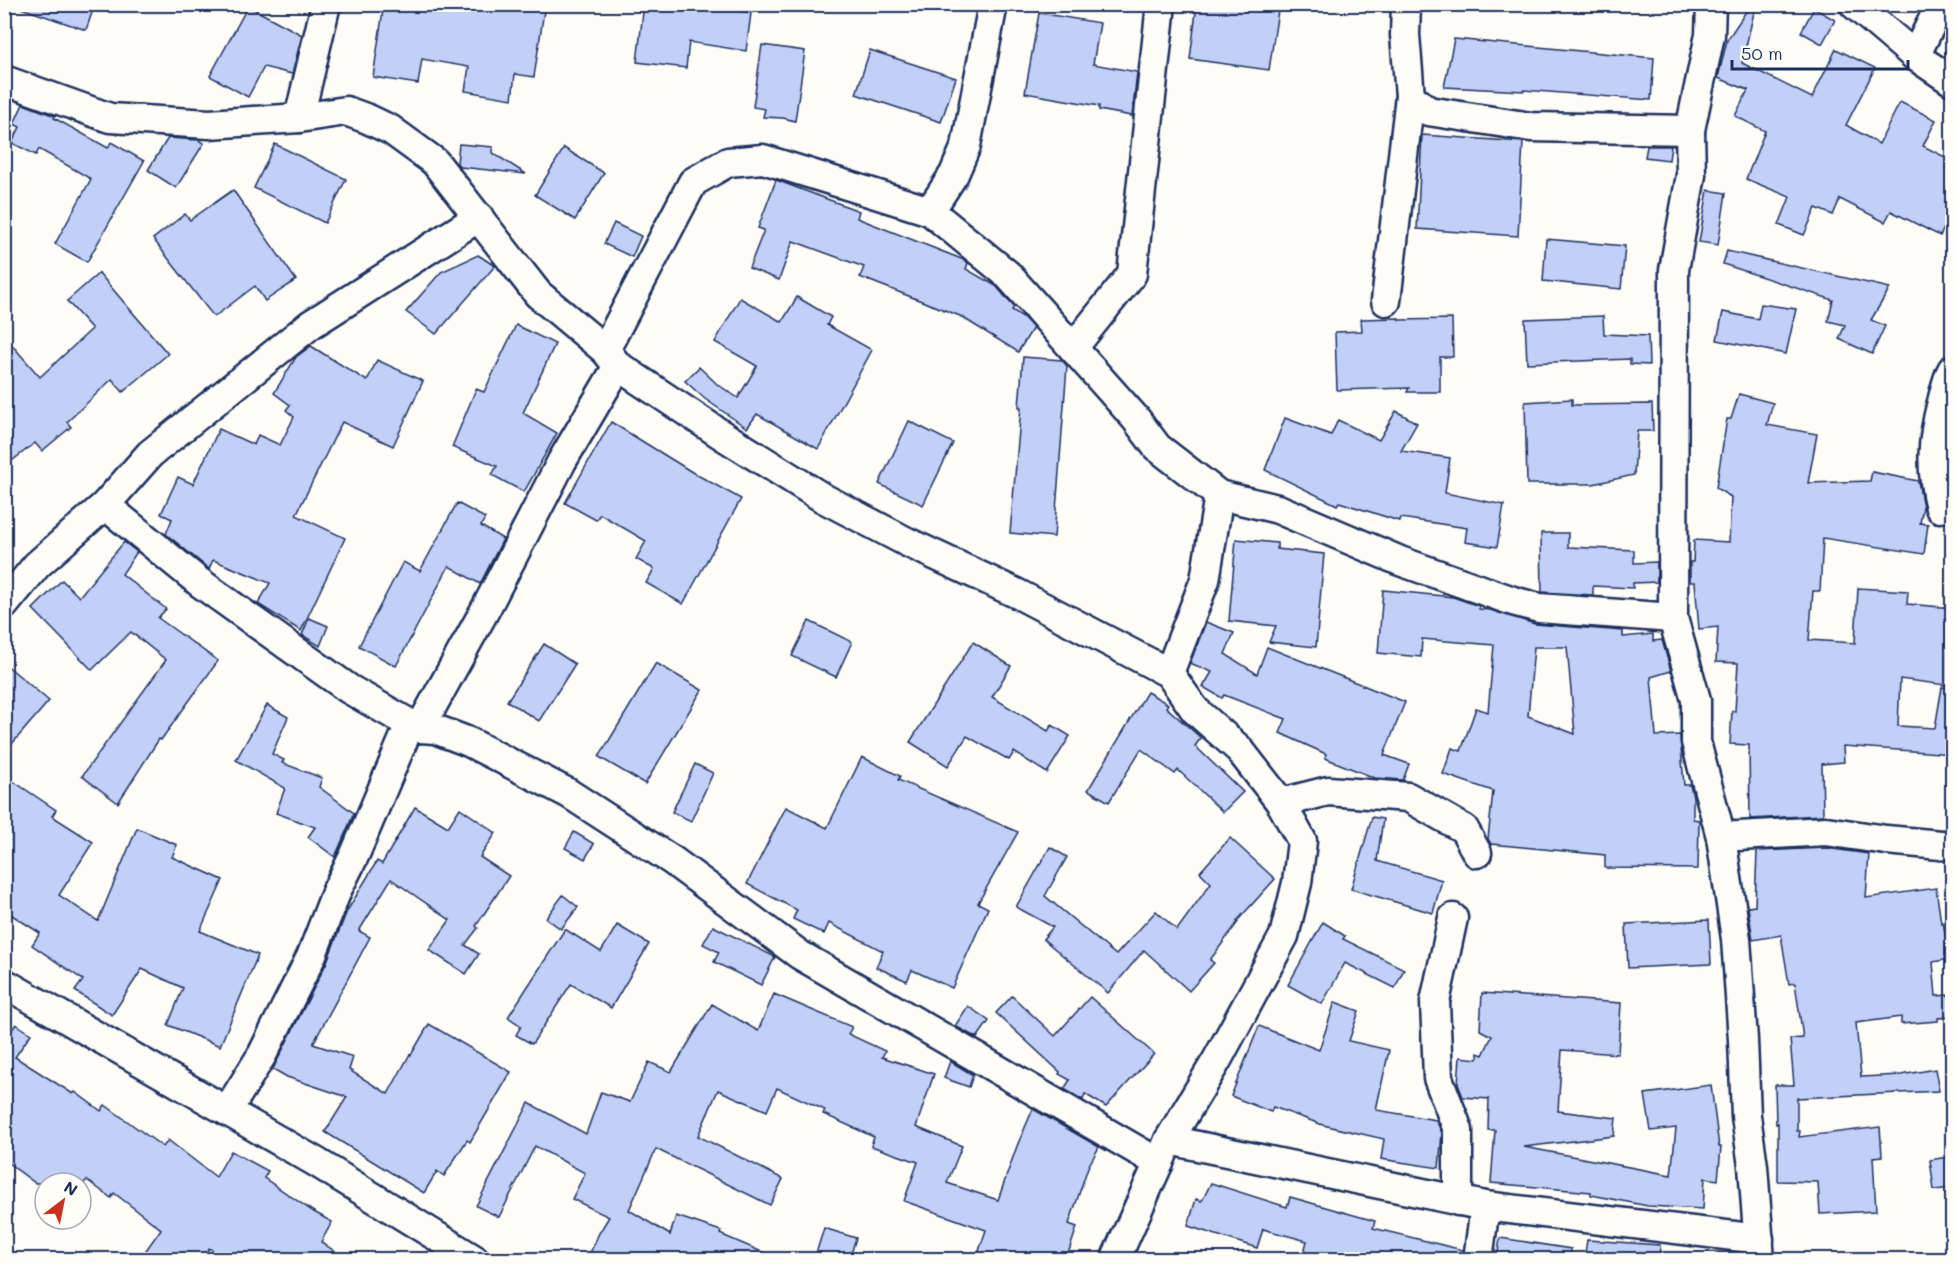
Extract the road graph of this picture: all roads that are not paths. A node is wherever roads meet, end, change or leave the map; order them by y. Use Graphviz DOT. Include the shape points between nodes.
graph roads {
  1 [pos="326,4"];
  2 [pos="993,4"];
  3 [pos="1161,4"];
  4 [pos="1406,4"];
  5 [pos="1711,4"];
  6 [pos="1854,4"];
  7 [pos="1941,4"];
  8 [pos="1915,56"];
  9 [pos="4,80"];
  10 [pos="1953,81"];
  11 [pos="1410,96"];
  12 [pos="300,118"];
  13 [pos="1690,130"];
  14 [pos="930,211"];
  15 [pos="479,218"];
  16 [pos="1386,301"];
  17 [pos="1072,348"];
  18 [pos="611,358"];
  19 [pos="1953,370"];
  20 [pos="1219,495"];
  21 [pos="105,505"];
  22 [pos="1940,508"];
  23 [pos="4,605"];
  24 [pos="1673,618"];
  25 [pos="1169,673"];
  26 [pos="415,726"];
  27 [pos="1281,803"];
  28 [pos="1721,837"];
  29 [pos="1953,846"];
  30 [pos="1477,853"];
  31 [pos="1453,918"];
  32 [pos="4,983"];
  33 [pos="226,1111"];
  34 [pos="1164,1151"];
  35 [pos="1472,1203"];
  36 [pos="1760,1249"];
  37 [pos="475,1260"];
  38 [pos="1115,1260"];
  39 [pos="1478,1260"];
  1 -- 12 [label="street"];
  2 -- 14 [label="street" via="966,146 954,174"];
  3 -- 17 [label="street" via="1132,274"];
  4 -- 11 [label="street"];
  5 -- 13 [label="street" via="1710,35"];
  6 -- 8 [label="street"];
  7 -- 8 [label="street"];
  8 -- 10 [label="street"];
  9 -- 12 [label="street" via="110,118 209,124"];
  11 -- 13 [label="street" via="1428,111 1531,127"];
  11 -- 16 [label="street"];
  12 -- 15 [label="street" via="346,111 391,130 435,162"];
  13 -- 24 [label="street" via="1691,175 1674,270"];
  14 -- 17 [label="street" via="1006,274"];
  14 -- 18 [label="street" via="763,159 728,162 693,182"];
  15 -- 18 [label="street" via="538,294"];
  15 -- 21 [label="street" via="310,325 150,454"];
  17 -- 20 [label="street" via="1157,447"];
  18 -- 25 [label="street" via="722,435 824,498"];
  18 -- 26 [label="street" via="485,610"];
  19 -- 22 [label="street" via="1935,430 1932,459"];
  20 -- 24 [label="street" via="1278,509 1400,561 1513,601 1539,608"];
  20 -- 25 [label="street" via="1205,580"];
  21 -- 23 [label="street" via="37,565"];
  21 -- 26 [label="street" via="208,589 349,688"];
  24 -- 28 [label="street" via="1696,700 1696,742"];
  25 -- 27 [label="street" via="1195,710 1239,749"];
  26 -- 33 [label="street" via="337,890 311,957 262,1055"];
  26 -- 34 [label="street" via="469,742 568,793 673,861 800,955"];
  27 -- 30 [label="street" via="1328,791 1408,797 1464,829"];
  27 -- 34 [label="street" via="1302,841 1284,936"];
  28 -- 29 [label="street" via="1827,831"];
  28 -- 36 [label="street" via="1736,939 1746,1116"];
  31 -- 35 [label="street" via="1435,1002 1438,1078 1458,1130"];
  32 -- 33 [label="street"];
  33 -- 37 [label="street"];
  34 -- 35 [label="street"];
  34 -- 38 [label="street"];
  35 -- 36 [label="street"];
  35 -- 39 [label="street"];
}
